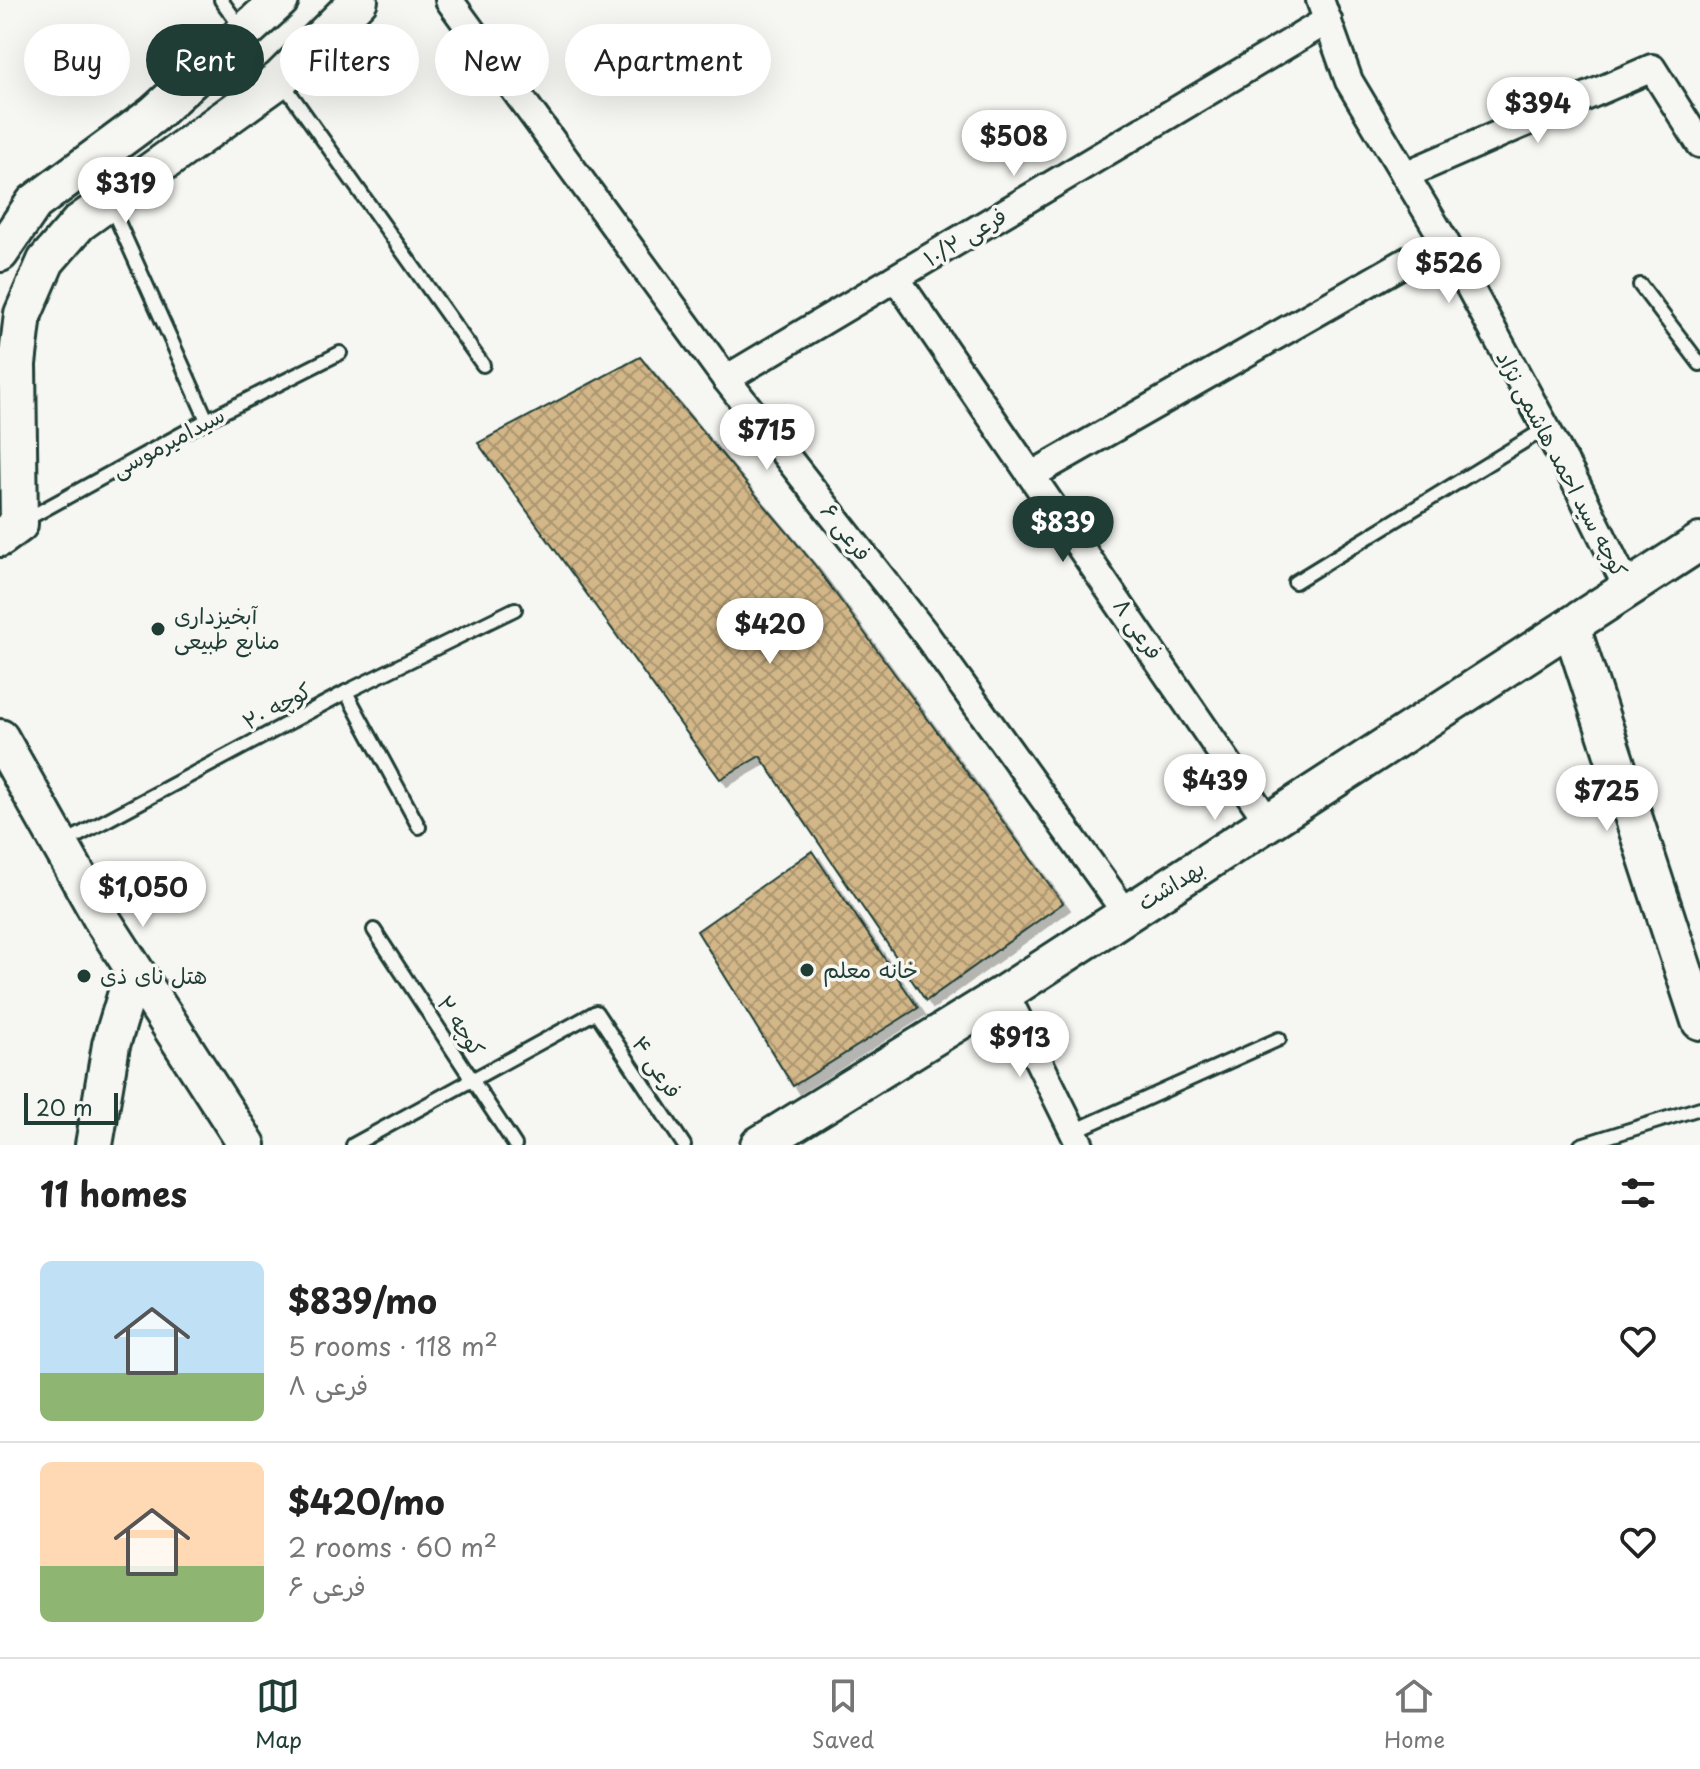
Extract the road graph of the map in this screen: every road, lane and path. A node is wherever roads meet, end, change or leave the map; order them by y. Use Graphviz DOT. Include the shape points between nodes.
graph roads {
  1 [pos="221,0"];
  2 [pos="280,0"];
  3 [pos="359,0"];
  4 [pos="449,0"];
  5 [pos="1324,10"];
  6 [pos="238,24"];
  7 [pos="255,24"];
  8 [pos="335,24"];
  9 [pos="264,58"];
  10 [pos="280,79"];
  11 [pos="174,96"];
  12 [pos="292,96"];
  13 [pos="1700,144"];
  14 [pos="1405,175"];
  15 [pos="108,201"];
  16 [pos="1444,240"];
  17 [pos="0,253"];
  18 [pos="896,278"];
  19 [pos="1640,285"];
  20 [pos="340,353"];
  21 [pos="1700,364"];
  22 [pos="483,365"];
  23 [pos="726,379"];
  24 [pos="207,420"];
  25 [pos="1546,428"];
  26 [pos="1032,475"];
  27 [pos="10,531"];
  28 [pos="1700,542"];
  29 [pos="1295,582"];
  30 [pos="1628,589"];
  31 [pos="515,609"];
  32 [pos="1571,626"];
  33 [pos="346,692"];
  34 [pos="0,738"];
  35 [pos="1269,823"];
  36 [pos="419,827"];
  37 [pos="61,844"];
  38 [pos="1126,913"];
  39 [pos="374,930"];
  40 [pos="134,970"];
  41 [pos="1005,993"];
  42 [pos="1700,1021"];
  43 [pos="1279,1039"];
  44 [pos="473,1080"];
  45 [pos="1700,1108"];
  46 [pos="1077,1138"];
  47 [pos="94,1145"];
  48 [pos="247,1145"];
  49 [pos="353,1145"];
  50 [pos="515,1145"];
  51 [pos="684,1145"];
  52 [pos="759,1145"];
  53 [pos="1581,1145"];
  1 -- 6 [label="lane"];
  2 -- 7 [label="street"];
  3 -- 8 [label="street"];
  4 -- 23 [label="street, فرعی ۶"];
  5 -- 14 [label="street, کوچه سید احمد هاشمی نژاد" via="1349,81"];
  5 -- 18 [label="street, فرعی ۱۰/۲"];
  9 -- 10 [label="street"];
  10 -- 15 [label="street"];
  11 -- 17 [label="street" via="34,203"];
  12 -- 22 [label="lane"];
  13 -- 14 [label="street" via="1652,68"];
  14 -- 16 [label="street, کوچه سید احمد هاشمی نژاد"];
  15 -- 24 [label="lane"];
  15 -- 27 [label="street" via="79,223 46,261 23,314"];
  16 -- 25 [label="street, کوچه سید احمد هاشمی نژاد"];
  16 -- 26 [label="street"];
  18 -- 23 [label="street, فرعی ۱۰/۲"];
  18 -- 26 [label="street, فرعی ۸"];
  19 -- 21 [label="lane"];
  20 -- 24 [label="lane, سیدامیرموسی"];
  23 -- 38 [label="street, فرعی ۶" via="924,632"];
  24 -- 27 [label="lane, سیدامیرموسی"];
  25 -- 29 [label="lane"];
  25 -- 30 [label="street, کوچه سید احمد هاشمی نژاد"];
  26 -- 35 [label="street, فرعی ۸"];
  28 -- 30 [label="street, بهداشت"];
  30 -- 32 [label="street, بهداشت"];
  31 -- 33 [label="lane, کوچه ۲۰"];
  32 -- 35 [label="street, بهداشت"];
  32 -- 42 [label="street"];
  33 -- 36 [label="lane"];
  33 -- 37 [label="lane, کوچه ۲۰"];
  34 -- 37 [label="street"];
  35 -- 38 [label="street, بهداشت"];
  37 -- 40 [label="street"];
  38 -- 41 [label="street, بهداشت"];
  39 -- 44 [label="lane, کوچه ۲"];
  40 -- 47 [label="street" via="111,1045"];
  40 -- 48 [label="street"];
  41 -- 46 [label="street"];
  41 -- 52 [label="street, بهداشت"];
  43 -- 46 [label="lane"];
  44 -- 49 [label="lane"];
  44 -- 50 [label="lane, کوچه ۲"];
  44 -- 51 [label="lane, فرعی ۴" via="596,1012"];
  45 -- 53 [label="lane"];
}
